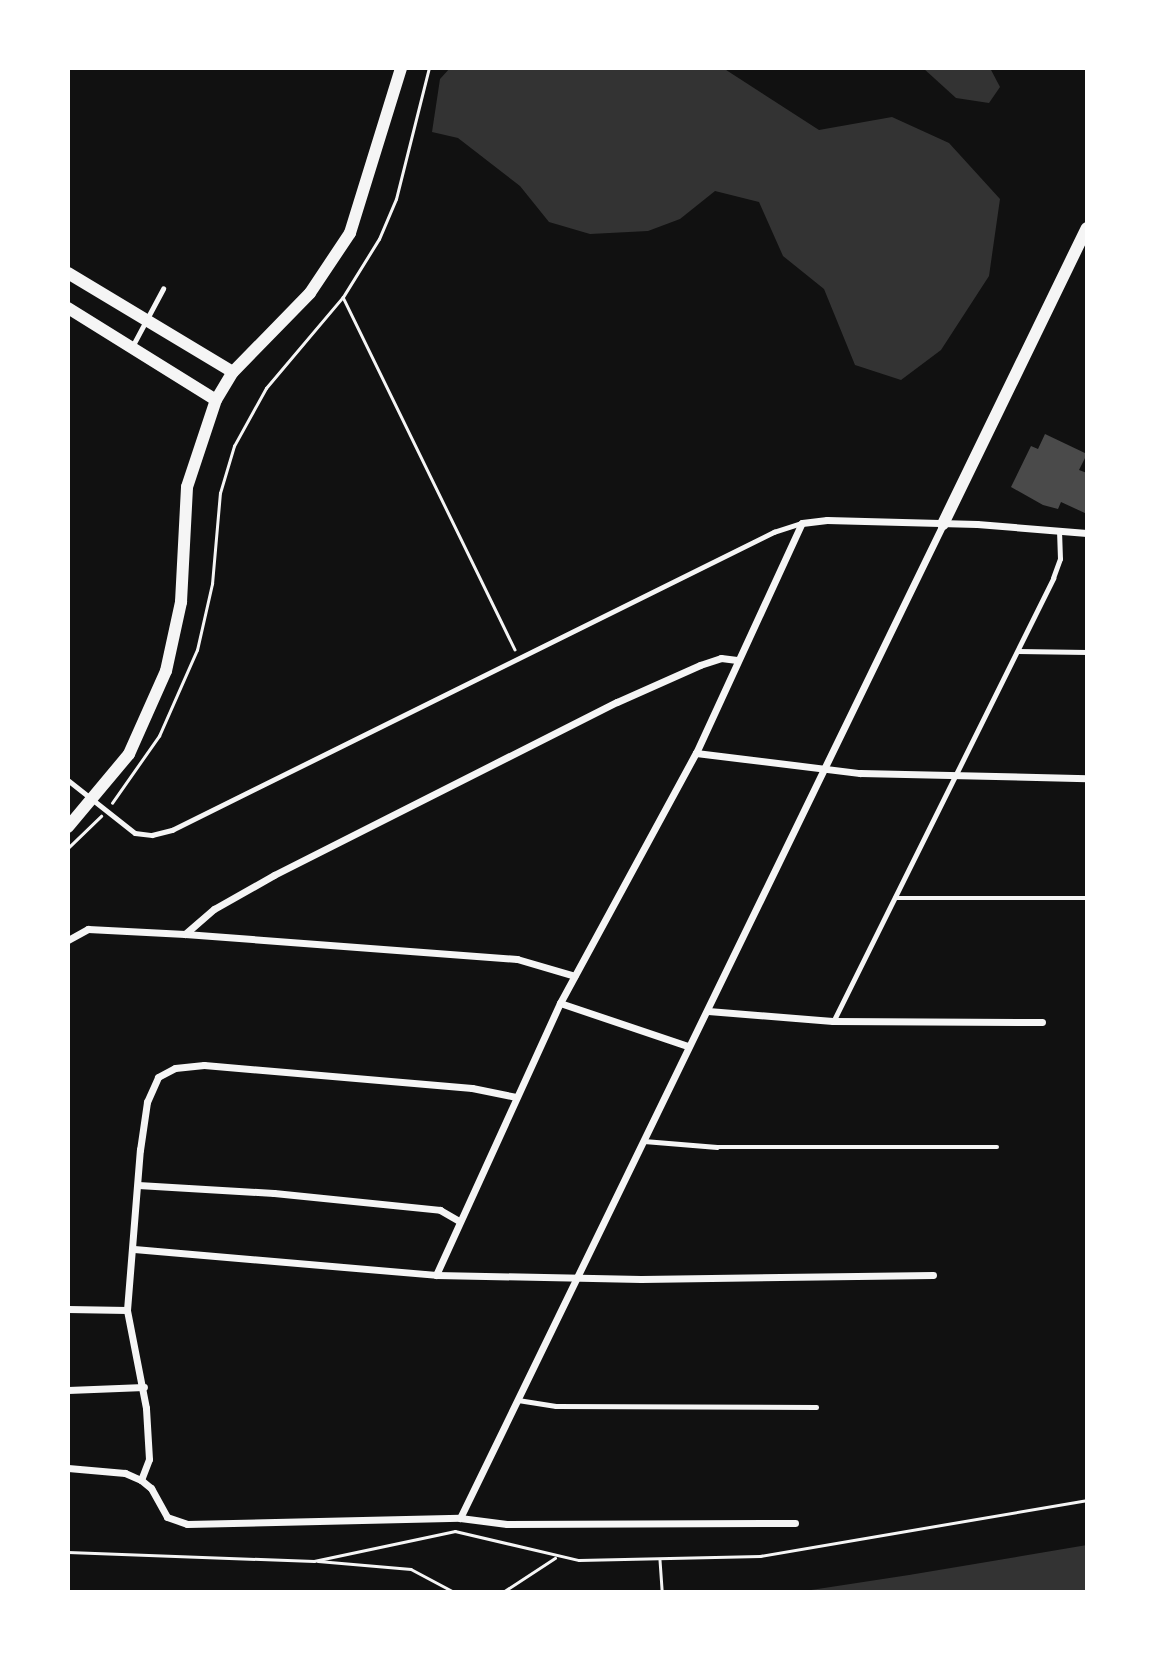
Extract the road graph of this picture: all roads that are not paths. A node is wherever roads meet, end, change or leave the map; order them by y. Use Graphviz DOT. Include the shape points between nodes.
graph roads {
  1 [pos="401,68"];
  2 [pos="1087,228"];
  3 [pos="68,273"];
  4 [pos="163,289"];
  5 [pos="68,308"];
  6 [pos="146,322"];
  7 [pos="132,348"];
  8 [pos="233,372"];
  9 [pos="216,400"];
  10 [pos="802,523"];
  11 [pos="943,524"];
  12 [pos="1059,531"];
  13 [pos="1087,533"];
  14 [pos="1017,651"];
  15 [pos="1087,652"];
  16 [pos="737,660"];
  17 [pos="696,753"];
  18 [pos="824,769"];
  19 [pos="954,778"];
  20 [pos="1087,778"];
  21 [pos="68,780"];
  22 [pos="93,802"];
  23 [pos="68,827"];
  24 [pos="894,898"];
  25 [pos="1087,898"];
  26 [pos="185,934"];
  27 [pos="68,940"];
  28 [pos="575,976"];
  29 [pos="560,1003"];
  30 [pos="708,1011"];
  31 [pos="833,1021"];
  32 [pos="1042,1022"];
  33 [pos="688,1046"];
  34 [pos="516,1097"];
  35 [pos="643,1140"];
  36 [pos="997,1147"];
  37 [pos="138,1185"];
  38 [pos="459,1220"];
  39 [pos="134,1249"];
  40 [pos="436,1275"];
  41 [pos="578,1275"];
  42 [pos="933,1275"];
  43 [pos="68,1309"];
  44 [pos="127,1310"];
  45 [pos="144,1387"];
  46 [pos="68,1390"];
  47 [pos="518,1400"];
  48 [pos="816,1407"];
  49 [pos="68,1468"];
  50 [pos="141,1480"];
  51 [pos="460,1518"];
  52 [pos="795,1523"];
  1 -- 8 [label="street" via="350,233 310,293"];
  2 -- 11 [label="street"];
  3 -- 6 [label="street"];
  4 -- 6 [label="lane"];
  5 -- 7 [label="street"];
  6 -- 7 [label="lane"];
  6 -- 8 [label="street"];
  7 -- 9 [label="street"];
  8 -- 9 [label="street"];
  9 -- 22 [label="street" via="187,487 181,602 166,671 130,754"];
  10 -- 11 [label="street"];
  10 -- 16 [label="street"];
  10 -- 22 [label="lane" via="774,532 172,830 144,836"];
  11 -- 12 [label="street"];
  11 -- 18 [label="street"];
  12 -- 13 [label="street"];
  12 -- 14 [label="lane" via="1060,559"];
  14 -- 15 [label="lane"];
  14 -- 19 [label="lane"];
  16 -- 17 [label="street"];
  16 -- 26 [label="street" via="721,658 700,665 617,702 274,875 214,909"];
  17 -- 18 [label="street"];
  17 -- 28 [label="street"];
  18 -- 19 [label="street"];
  18 -- 30 [label="street"];
  19 -- 20 [label="street"];
  19 -- 24 [label="lane"];
  21 -- 22 [label="lane"];
  22 -- 23 [label="street"];
  24 -- 25 [label="lane"];
  24 -- 31 [label="lane"];
  26 -- 27 [label="street" via="88,929"];
  26 -- 28 [label="street" via="517,958"];
  28 -- 29 [label="street"];
  29 -- 33 [label="street"];
  29 -- 34 [label="street"];
  30 -- 31 [label="street"];
  30 -- 33 [label="street"];
  31 -- 32 [label="street"];
  33 -- 35 [label="street"];
  34 -- 37 [label="street" via="472,1088 262,1069 175,1068 158,1077 147,1102"];
  34 -- 38 [label="street"];
  35 -- 36 [label="lane" via="717,1147"];
  35 -- 41 [label="street"];
  37 -- 38 [label="street" via="440,1210"];
  37 -- 39 [label="street"];
  38 -- 40 [label="street"];
  39 -- 40 [label="street"];
  39 -- 44 [label="street"];
  40 -- 41 [label="street"];
  41 -- 42 [label="street" via="641,1279"];
  41 -- 47 [label="street"];
  43 -- 44 [label="street"];
  44 -- 45 [label="street"];
  45 -- 46 [label="street"];
  45 -- 50 [label="street" via="149,1460"];
  47 -- 48 [label="lane" via="556,1406"];
  47 -- 51 [label="street"];
  49 -- 50 [label="street" via="125,1473"];
  50 -- 51 [label="street" via="151,1488 167,1517 187,1524"];
  51 -- 52 [label="street" via="507,1524"];
}
